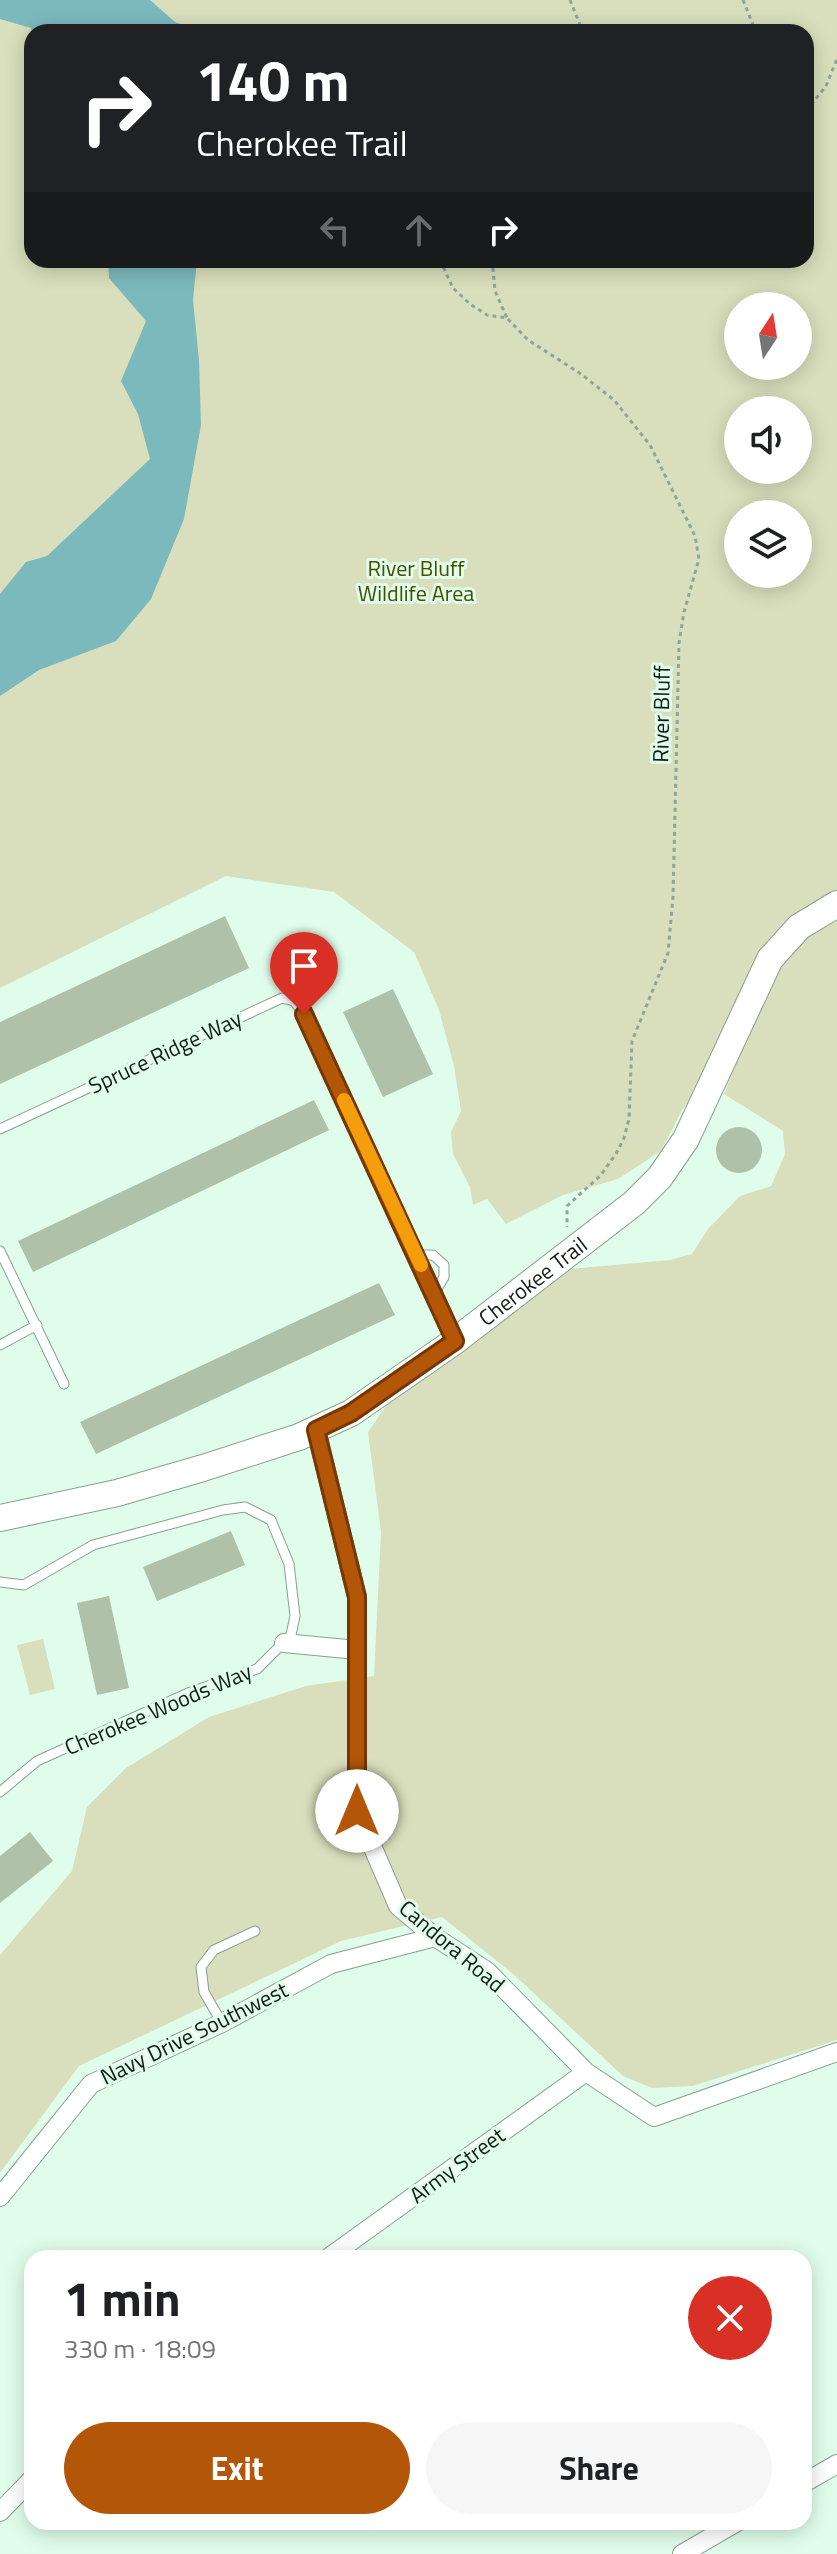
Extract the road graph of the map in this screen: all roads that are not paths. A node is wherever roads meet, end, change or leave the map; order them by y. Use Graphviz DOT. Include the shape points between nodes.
graph roads {
  1 [pos="837,904"];
  2 [pos="0,1129"];
  3 [pos="0,1251"];
  4 [pos="416,1255"];
  5 [pos="434,1294"];
  6 [pos="37,1325"];
  7 [pos="455,1341"];
  8 [pos="0,1345"];
  9 [pos="64,1384"];
  10 [pos="316,1430"];
  11 [pos="0,1518"];
  12 [pos="0,1582"];
  13 [pos="284,1643"];
  14 [pos="357,1650"];
  15 [pos="0,1792"];
  16 [pos="255,1931"];
  17 [pos="435,1937"];
  18 [pos="222,2023"];
  19 [pos="837,2052"];
  20 [pos="586,2072"];
  21 [pos="0,2197"];
  22 [pos="339,2250"];
  23 [pos="837,2464"];
  24 [pos="812,2478"];
  25 [pos="24,2487"];
  26 [pos="0,2512"];
  27 [pos="723,2530"];
  28 [pos="682,2554"];
  1 -- 7 [label="street, Cherokee Trail" via="799,927 770,959 671,1162 634,1203"];
  2 -- 4 [label="lane, Spruce Ridge Way" via="282,998 294,1001"];
  3 -- 6 [label="lane"];
  4 -- 5 [label="lane, Spruce Ridge Way"];
  4 -- 5 [label="lane" via="433,1255 444,1265"];
  5 -- 7 [label="lane, Spruce Ridge Way"];
  6 -- 8 [label="lane"];
  6 -- 9 [label="lane"];
  7 -- 10 [label="street, Cherokee Trail" via="351,1413"];
  10 -- 11 [label="street, Cherokee Trail" via="133,1489"];
  10 -- 14 [label="street, Candora Road" via="357,1597"];
  12 -- 13 [label="lane" via="24,1585 93,1545 245,1507 271,1520 289,1564 295,1616"];
  13 -- 14 [label="street"];
  13 -- 15 [label="lane, Cherokee Woods Way" via="257,1669 188,1693 37,1761"];
  14 -- 17 [label="street, Candora Road" via="357,1811 398,1906"];
  16 -- 18 [label="lane" via="214,1950 201,1967 204,1992"];
  17 -- 18 [label="street, Navy Drive Southwest" via="331,1964"];
  17 -- 20 [label="street, Candora Road" via="487,1971"];
  18 -- 21 [label="street, Navy Drive Southwest" via="91,2084"];
  19 -- 20 [label="street, Candora Road" via="654,2117"];
  20 -- 22 [label="street, Army Street"];
  23 -- 24 [label="street"];
  25 -- 26 [label="street"];
  27 -- 28 [label="street"];
}
